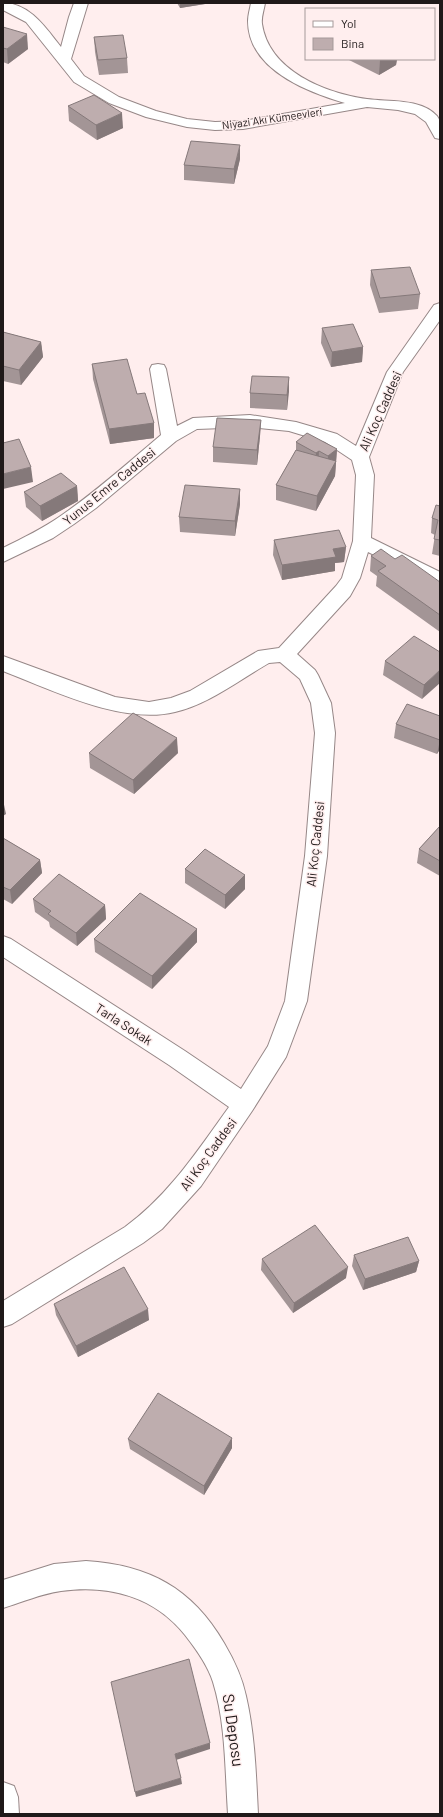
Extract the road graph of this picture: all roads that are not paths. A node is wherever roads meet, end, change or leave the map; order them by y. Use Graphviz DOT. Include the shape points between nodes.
graph roads {
  1 [pos="81,3"];
  2 [pos="258,3"];
  3 [pos="3,5"];
  4 [pos="64,59"];
  5 [pos="367,103"];
  6 [pos="440,135"];
  7 [pos="440,308"];
  8 [pos="158,369"];
  9 [pos="170,437"];
  10 [pos="360,457"];
  11 [pos="362,541"];
  12 [pos="3,556"];
  13 [pos="440,580"];
  14 [pos="284,655"];
  15 [pos="3,663"];
  16 [pos="3,945"];
  17 [pos="244,1104"];
  18 [pos="3,1315"];
  19 [pos="3,1594"];
  20 [pos="3,1797"];
  21 [pos="4,1814"];
  22 [pos="243,1814"];
  1 -- 4 [label="street"];
  2 -- 5 [label="street" via="255,24 260,44 273,62 288,75 308,86"];
  3 -- 4 [label="street, Niyazi Akı Kümeevleri" via="31,19"];
  4 -- 5 [label="street, Niyazi Akı Kümeevleri" via="78,79 114,100 151,114 187,123 215,126 243,124"];
  5 -- 6 [label="street" via="387,104 427,115 436,124"];
  7 -- 10 [label="street, Ali Koç Caddesi" via="395,372"];
  8 -- 9 [label="street"];
  9 -- 10 [label="street, Yunus Emre Caddesi" via="193,424 250,421 290,426 331,438"];
  9 -- 12 [label="street, Yunus Emre Caddesi" via="68,520"];
  10 -- 11 [label="street, Ali Koç Caddesi" via="365,476"];
  11 -- 13 [label="street"];
  11 -- 14 [label="street, Ali Koç Caddesi" via="351,578 343,591"];
  14 -- 15 [label="street" via="265,656 197,696 174,705 149,709 114,704"];
  14 -- 17 [label="street, Ali Koç Caddesi" via="308,675 321,704 325,733 316,856 296,1001 278,1050"];
  16 -- 17 [label="street, Tarla Sokak"];
  17 -- 18 [label="street, Ali Koç Caddesi" via="192,1178 153,1221"];
  19 -- 22 [label="street, Su Deposu" via="61,1577 112,1576 132,1580 152,1589 170,1600 193,1620 211,1645 226,1678 237,1722"];
  20 -- 21 [label="street"];
}
